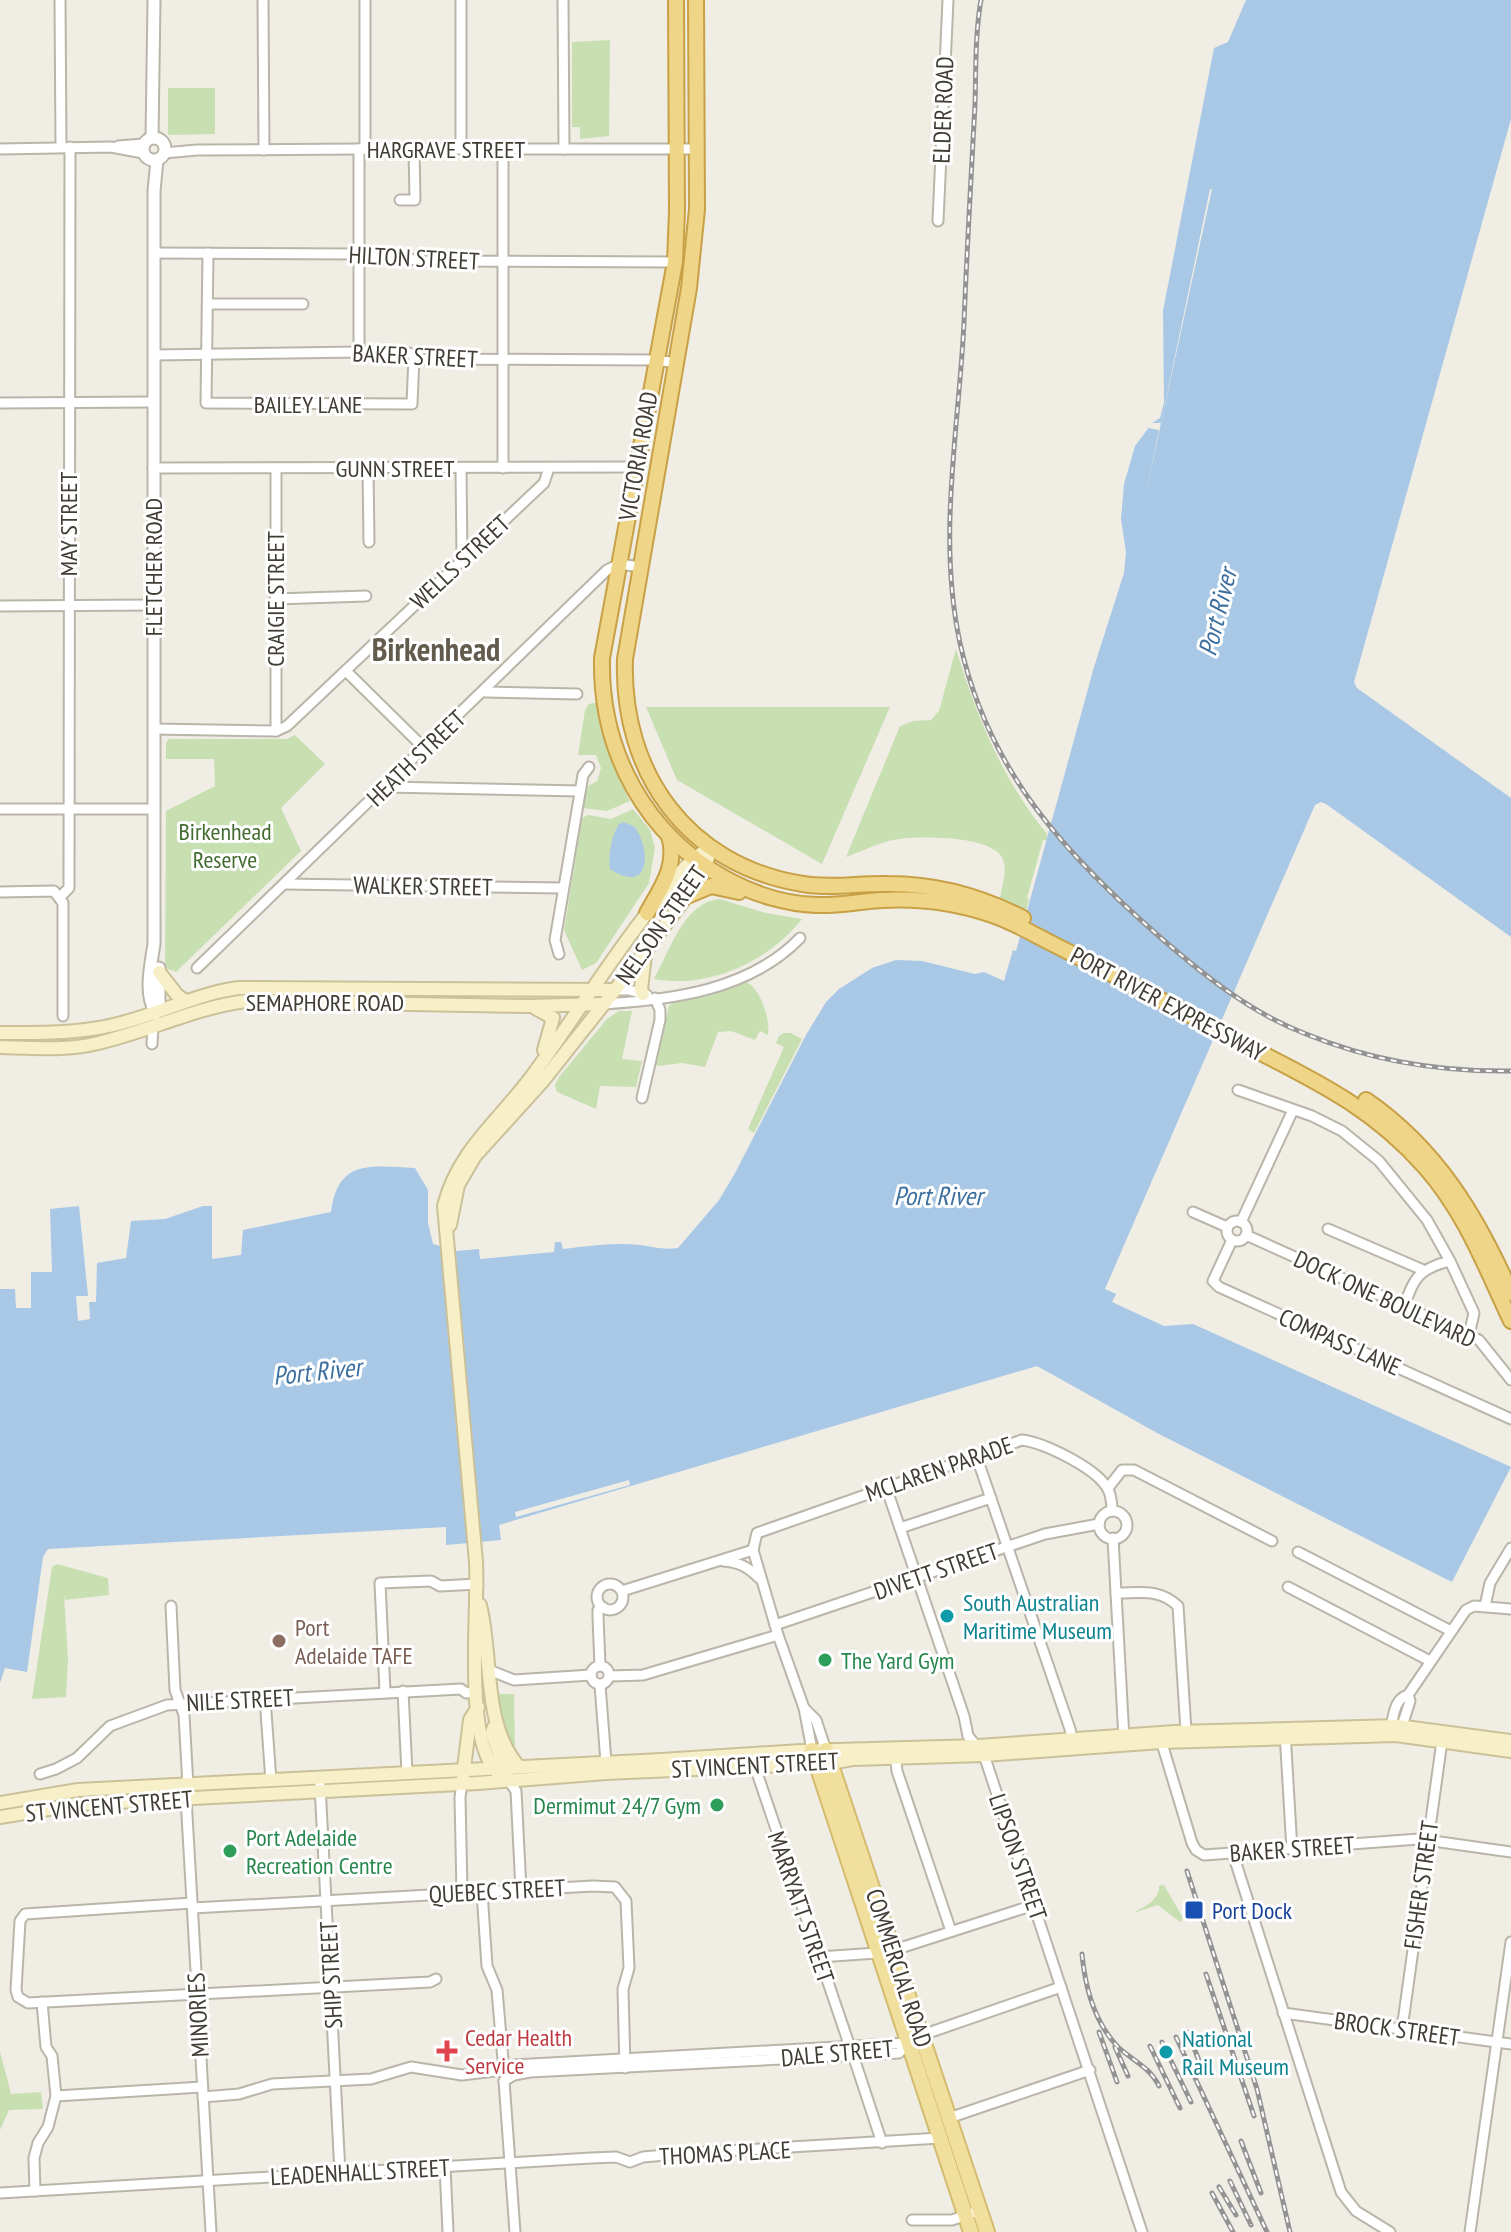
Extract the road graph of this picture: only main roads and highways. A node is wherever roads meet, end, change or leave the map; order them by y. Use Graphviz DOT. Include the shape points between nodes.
graph roads {
  1 [pos="676,0"];
  2 [pos="696,0"];
  3 [pos="697,209"];
  4 [pos="677,211"];
  5 [pos="669,836"];
  6 [pos="710,848"];
  7 [pos="692,858"];
  8 [pos="710,869"];
  9 [pos="687,896"];
  10 [pos="972,903"];
  11 [pos="817,905"];
  12 [pos="647,913"];
  13 [pos="645,952"];
  14 [pos="159,972"];
  15 [pos="592,989"];
  16 [pos="615,990"];
  17 [pos="649,996"];
  18 [pos="185,1001"];
  19 [pos="603,1004"];
  20 [pos="582,1005"];
  21 [pos="529,1006"];
  22 [pos="0,1033"];
  23 [pos="0,1047"];
  24 [pos="1302,1068"];
  25 [pos="533,1075"];
  26 [pos="449,1239"];
  27 [pos="1511,1293"];
  28 [pos="1511,1321"];
  29 [pos="478,1589"];
  30 [pos="478,1707"];
  31 [pos="496,1720"];
  32 [pos="1397,1731"];
  33 [pos="1285,1734"];
  34 [pos="1160,1738"];
  35 [pos="1511,1741"];
  36 [pos="1511,1751"];
  37 [pos="821,1757"];
  38 [pos="519,1767"];
  39 [pos="498,1768"];
  40 [pos="463,1770"];
  41 [pos="509,1781"];
  42 [pos="462,1784"];
  43 [pos="187,1792"];
  44 [pos="0,1803"];
  45 [pos="0,1817"];
  46 [pos="915,2041"];
  47 [pos="956,2162"];
  48 [pos="971,2232"];
  49 [pos="987,2232"];
  1 -- 4 [label="highway, VICTORIA ROAD"];
  2 -- 3 [label="highway"];
  3 -- 4 [label="highway"];
  3 -- 6 [label="highway, VICTORIA ROAD" via="689,288 625,659 624,694 643,764 663,801"];
  4 -- 5 [label="highway, VICTORIA ROAD" via="675,262 602,658 614,746 633,791"];
  5 -- 7 [label="highway, VICTORIA ROAD"];
  5 -- 12 [label="highway" via="670,871"];
  6 -- 7 [label="main road, NELSON STREET"];
  6 -- 8 [label="main road, NELSON STREET"];
  6 -- 10 [label="highway, PORT RIVER EXPRESSWAY" via="787,881 907,884 947,890"];
  7 -- 8 [label="highway, VICTORIA ROAD"];
  7 -- 12 [label="main road, NELSON STREET"];
  8 -- 9 [label="main road, NELSON STREET"];
  8 -- 11 [label="highway, PORT RIVER EXPRESSWAY" via="765,896"];
  9 -- 11 [label="highway" via="705,887 721,887 793,907"];
  9 -- 13 [label="main road, NELSON STREET"];
  10 -- 11 [label="highway, PORT RIVER EXPRESSWAY"];
  10 -- 24 [label="highway, PORT RIVER EXPRESSWAY" via="1008,911"];
  12 -- 15 [label="main road, NELSON STREET"];
  13 -- 16 [label="main road, NELSON STREET"];
  13 -- 17 [label="main road" via="641,989"];
  14 -- 18 [label="main road"];
  15 -- 16 [label="main road, SEMAPHORE ROAD"];
  15 -- 18 [label="main road, SEMAPHORE ROAD" via="239,988"];
  15 -- 20 [label="main road, NELSON STREET"];
  16 -- 19 [label="main road, NELSON STREET"];
  18 -- 22 [label="main road, SEMAPHORE ROAD" via="94,1030"];
  19 -- 20 [label="main road, SEMAPHORE ROAD"];
  19 -- 26 [label="main road, NELSON STREET" via="475,1156 458,1185"];
  20 -- 21 [label="main road, SEMAPHORE ROAD"];
  20 -- 25 [label="main road, NELSON STREET"];
  21 -- 23 [label="main road, SEMAPHORE ROAD" via="246,1001 202,1008 99,1043"];
  21 -- 25 [label="main road" via="553,1018"];
  24 -- 27 [label="highway, PORT RIVER EXPRESSWAY" via="1374,1105 1434,1160 1466,1203"];
  24 -- 28 [label="highway, PORT RIVER EXPRESSWAY" via="1368,1113 1426,1167 1471,1234"];
  25 -- 26 [label="main road, NELSON STREET" via="455,1171 444,1206"];
  26 -- 29 [label="main road, NELSON STREET"];
  29 -- 30 [label="main road, NELSON STREET"];
  29 -- 31 [label="main road, NELSON STREET"];
  30 -- 39 [label="main road, NELSON STREET" via="484,1744"];
  30 -- 40 [label="main road" via="470,1720"];
  31 -- 38 [label="main road"];
  31 -- 39 [label="main road, NELSON STREET" via="492,1733"];
  32 -- 33 [label="main road, ST VINCENT STREET"];
  32 -- 35 [label="main road, ST VINCENT STREET"];
  32 -- 36 [label="main road, ST VINCENT STREET"];
  33 -- 34 [label="main road, ST VINCENT STREET"];
  33 -- 34 [label="main road, ST VINCENT STREET" via="1186,1731"];
  34 -- 37 [label="main road, ST VINCENT STREET"];
  37 -- 38 [label="main road, ST VINCENT STREET"];
  37 -- 41 [label="main road, ST VINCENT STREET" via="755,1767"];
  37 -- 46 [label="main road, COMMERCIAL ROAD" via="877,1953"];
  37 -- 46 [label="main road, COMMERCIAL ROAD" via="894,1950"];
  38 -- 39 [label="main road, ST VINCENT STREET"];
  39 -- 40 [label="main road, ST VINCENT STREET"];
  39 -- 41 [label="main road"];
  40 -- 42 [label="main road"];
  40 -- 43 [label="main road, ST VINCENT STREET" via="271,1781"];
  41 -- 42 [label="main road, ST VINCENT STREET"];
  42 -- 43 [label="main road, ST VINCENT STREET"];
  43 -- 44 [label="main road, ST VINCENT STREET" via="78,1790"];
  43 -- 45 [label="main road, ST VINCENT STREET"];
  46 -- 47 [label="main road, COMMERCIAL ROAD" via="949,2118"];
  46 -- 47 [label="main road, COMMERCIAL ROAD" via="940,2138"];
  47 -- 48 [label="main road, COMMERCIAL ROAD"];
  47 -- 49 [label="main road, COMMERCIAL ROAD"];
}
